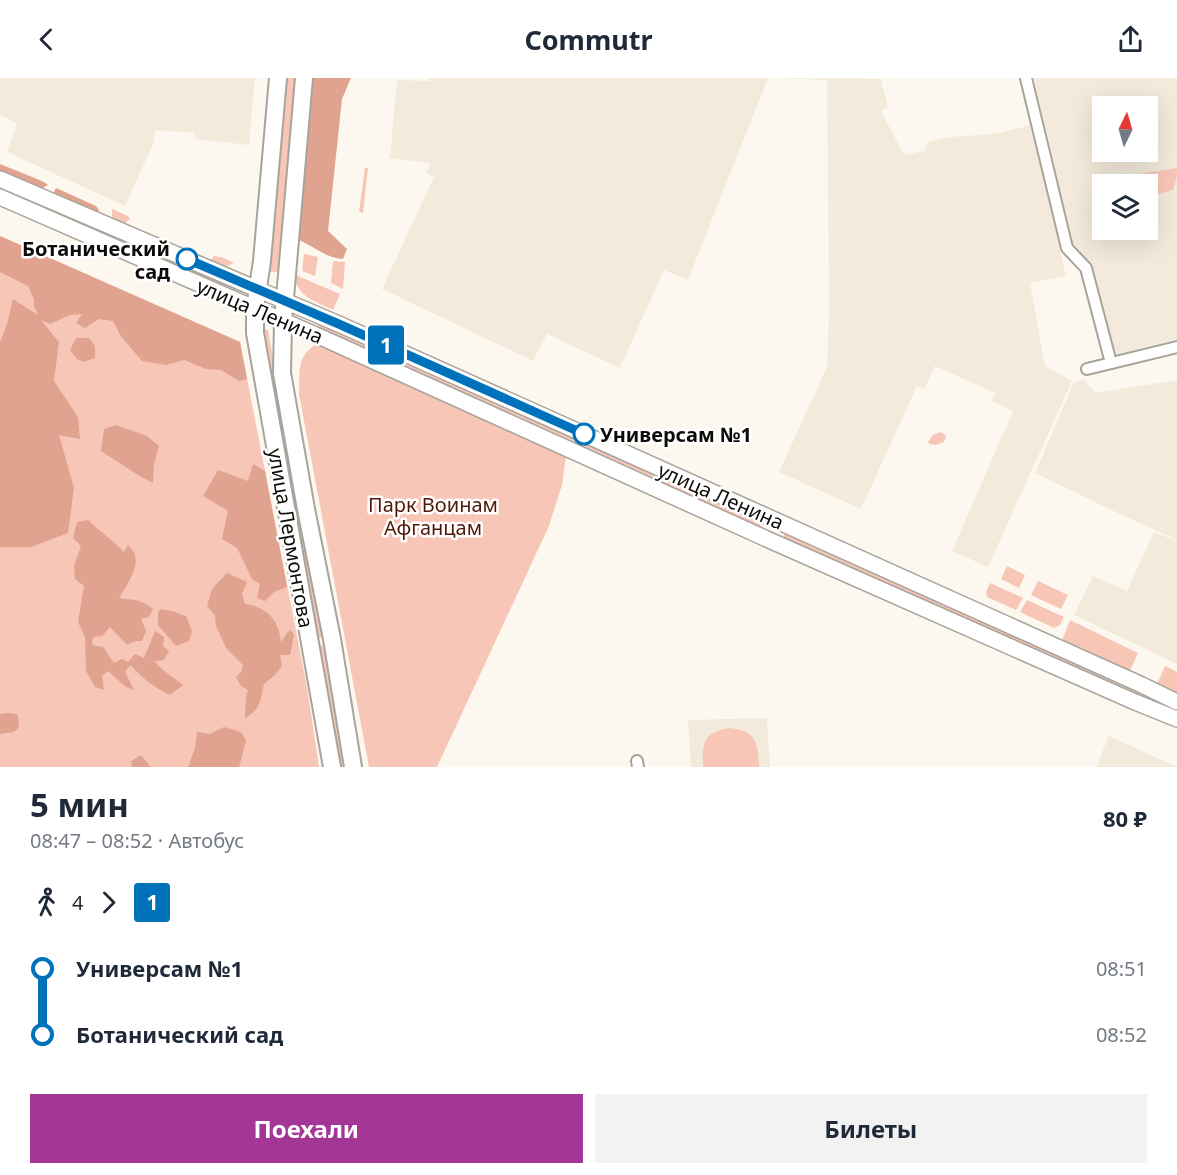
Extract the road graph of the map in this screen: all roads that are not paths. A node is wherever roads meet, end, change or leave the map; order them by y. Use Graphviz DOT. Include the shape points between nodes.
graph roads {
  1 [pos="278,78"];
  2 [pos="304,78"];
  3 [pos="1026,78"];
  4 [pos="0,179"];
  5 [pos="0,197"];
  6 [pos="258,289"];
  7 [pos="285,301"];
  8 [pos="255,308"];
  9 [pos="283,321"];
  10 [pos="1177,348"];
  11 [pos="1111,363"];
  12 [pos="1087,369"];
  13 [pos="332,639"];
  14 [pos="310,644"];
  15 [pos="1177,702"];
  16 [pos="1177,719"];
  17 [pos="332,767"];
  18 [pos="353,767"];
  1 -- 6 [label="main road, улица Лермонтова"];
  2 -- 7 [label="main road, улица Лермонтова"];
  3 -- 11 [label="street" via="1067,248 1086,268"];
  4 -- 6 [label="main road, улица Ленина"];
  5 -- 8 [label="main road, улица Ленина"];
  6 -- 7 [label="main road, улица Ленина"];
  6 -- 8 [label="main road, улица Лермонтова"];
  7 -- 9 [label="main road, улица Лермонтова"];
  7 -- 15 [label="main road, улица Ленина"];
  8 -- 9 [label="main road, улица Ленина"];
  8 -- 14 [label="main road, улица Лермонтова" via="255,333"];
  9 -- 13 [label="main road, улица Лермонтова" via="283,382"];
  9 -- 16 [label="main road, улица Ленина"];
  10 -- 11 [label="street"];
  11 -- 12 [label="street"];
  13 -- 14 [label="main road"];
  13 -- 18 [label="main road, улица Лермонтова"];
  14 -- 17 [label="main road, улица Лермонтова"];
}
